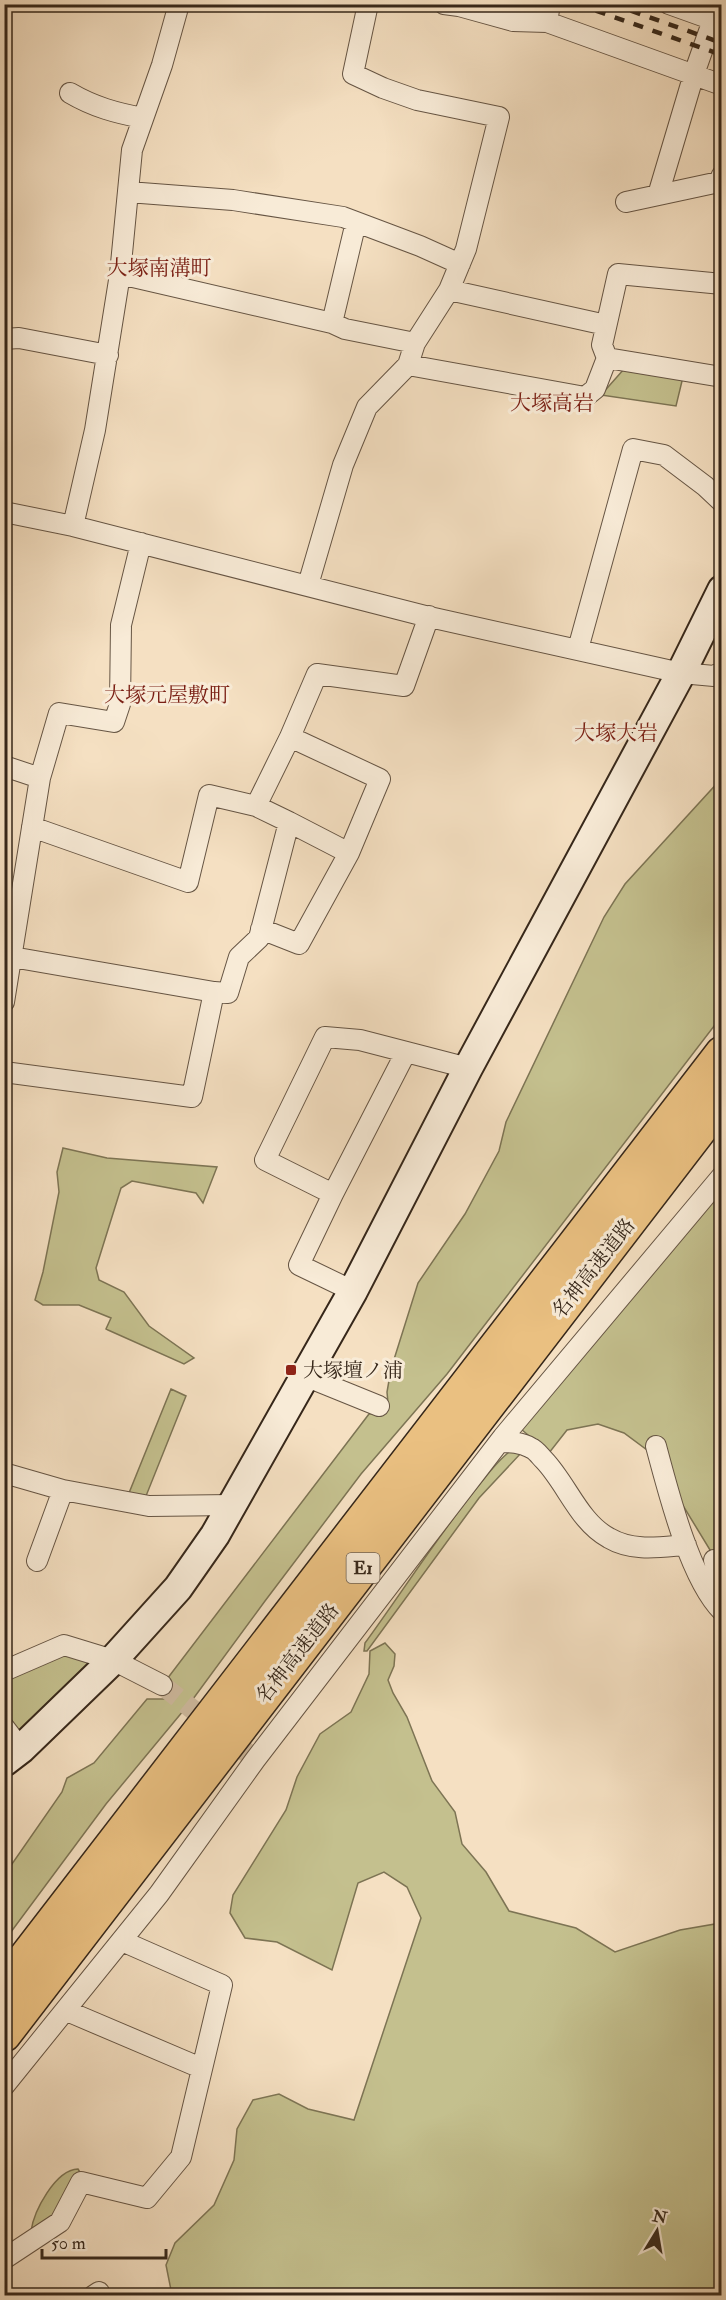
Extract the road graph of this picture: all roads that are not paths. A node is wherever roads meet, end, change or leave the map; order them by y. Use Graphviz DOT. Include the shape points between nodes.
graph roads {
  1 [pos="179,4"];
  2 [pos="368,4"];
  3 [pos="444,4"];
  4 [pos="669,4"];
  5 [pos="545,10"];
  6 [pos="717,21"];
  7 [pos="694,74"];
  8 [pos="722,84"];
  9 [pos="70,93"];
  10 [pos="143,118"];
  11 [pos="722,175"];
  12 [pos="128,192"];
  13 [pos="658,195"];
  14 [pos="626,202"];
  15 [pos="356,222"];
  16 [pos="460,264"];
  17 [pos="120,274"];
  18 [pos="722,284"];
  19 [pos="449,290"];
  20 [pos="332,324"];
  21 [pos="606,325"];
  22 [pos="4,339"];
  23 [pos="414,343"];
  24 [pos="108,355"];
  25 [pos="607,358"];
  26 [pos="408,365"];
  27 [pos="722,377"];
  28 [pos="722,502"];
  29 [pos="4,512"];
  30 [pos="74,525"];
  31 [pos="141,543"];
  32 [pos="308,585"];
  33 [pos="722,590"];
  34 [pos="429,616"];
  35 [pos="578,649"];
  36 [pos="722,672"];
  37 [pos="681,673"];
  38 [pos="290,737"];
  39 [pos="4,766"];
  40 [pos="40,778"];
  41 [pos="256,806"];
  42 [pos="289,822"];
  43 [pos="32,827"];
  44 [pos="349,853"];
  45 [pos="261,929"];
  46 [pos="9,961"];
  47 [pos="214,992"];
  48 [pos="4,1002"];
  49 [pos="406,1052"];
  50 [pos="722,1053"];
  51 [pos="468,1068"];
  52 [pos="4,1072"];
  53 [pos="722,1101"];
  54 [pos="722,1176"];
  55 [pos="333,1194"];
  56 [pos="353,1291"];
  57 [pos="305,1376"];
  58 [pos="379,1406"];
  59 [pos="499,1442"];
  60 [pos="656,1446"];
  61 [pos="4,1473"];
  62 [pos="63,1490"];
  63 [pos="232,1505"];
  64 [pos="686,1545"];
  65 [pos="714,1560"];
  66 [pos="37,1561"];
  67 [pos="722,1591"];
  68 [pos="722,1611"];
  69 [pos="113,1660"];
  70 [pos="4,1671"];
  71 [pos="162,1685"];
  72 [pos="4,1727"];
  73 [pos="13,1756"];
  74 [pos="122,1941"];
  75 [pos="4,1985"];
  76 [pos="68,2011"];
  77 [pos="4,2034"];
  78 [pos="201,2068"];
  79 [pos="4,2086"];
  80 [pos="4,2259"];
  81 [pos="93,2295"];
  82 [pos="100,2295"];
  1 -- 10 [label="street"];
  2 -- 16 [label="street" via="353,74 417,100 499,117"];
  3 -- 5 [label="street" via="513,21"];
  4 -- 6 [label="street"];
  5 -- 7 [label="street"];
  6 -- 7 [label="street"];
  7 -- 8 [label="street"];
  7 -- 13 [label="street"];
  9 -- 10 [label="street" via="109,111"];
  10 -- 12 [label="street" via="132,150"];
  11 -- 13 [label="street" via="719,182"];
  12 -- 15 [label="street" via="233,200 334,215"];
  12 -- 17 [label="street"];
  13 -- 14 [label="street"];
  15 -- 16 [label="street"];
  15 -- 20 [label="street"];
  16 -- 19 [label="street"];
  17 -- 20 [label="street"];
  17 -- 24 [label="street"];
  18 -- 21 [label="street" via="618,274"];
  19 -- 21 [label="street"];
  19 -- 23 [label="street"];
  20 -- 23 [label="street"];
  21 -- 25 [label="street" via="602,345"];
  22 -- 24 [label="street" via="19,338"];
  23 -- 26 [label="street"];
  24 -- 30 [label="street"];
  25 -- 26 [label="street" via="595,389 585,397"];
  25 -- 27 [label="street"];
  26 -- 32 [label="street" via="367,406 343,465"];
  28 -- 35 [label="street" via="664,455 633,448"];
  29 -- 30 [label="street"];
  30 -- 31 [label="street"];
  31 -- 32 [label="street"];
  31 -- 40 [label="street" via="121,625 120,704 114,722 59,713"];
  32 -- 34 [label="street"];
  33 -- 37 [label="street"];
  34 -- 35 [label="street"];
  34 -- 38 [label="street" via="405,686 317,674"];
  35 -- 37 [label="street"];
  36 -- 37 [label="street" via="714,676"];
  37 -- 51 [label="street"];
  38 -- 41 [label="street"];
  38 -- 44 [label="street" via="380,779"];
  39 -- 40 [label="street"];
  40 -- 43 [label="street"];
  41 -- 42 [label="street"];
  41 -- 43 [label="street" via="209,795 188,882"];
  42 -- 44 [label="street"];
  42 -- 45 [label="street"];
  43 -- 46 [label="street"];
  44 -- 45 [label="street" via="299,944"];
  45 -- 47 [label="street" via="259,938 239,957 228,993"];
  46 -- 47 [label="street"];
  46 -- 48 [label="street"];
  47 -- 52 [label="street" via="192,1097"];
  49 -- 51 [label="street"];
  49 -- 55 [label="street"];
  49 -- 55 [label="street" via="360,1040 325,1037 265,1160"];
  50 -- 75 [label="highway, 名神高速道路 / E1"];
  51 -- 56 [label="street"];
  53 -- 77 [label="highway, 名神高速道路 / E1"];
  54 -- 59 [label="street"];
  55 -- 56 [label="street" via="299,1265"];
  56 -- 57 [label="street"];
  57 -- 58 [label="street"];
  57 -- 63 [label="street"];
  59 -- 64 [label="street" via="532,1448 557,1474 578,1509 607,1537 646,1549"];
  59 -- 74 [label="street" via="253,1758"];
  60 -- 64 [label="street"];
  61 -- 62 [label="street"];
  62 -- 63 [label="street" via="150,1506"];
  62 -- 66 [label="street"];
  63 -- 69 [label="street" via="178,1588"];
  64 -- 68 [label="street" via="710,1600"];
  65 -- 67 [label="street"];
  69 -- 70 [label="street" via="64,1645"];
  69 -- 71 [label="street"];
  69 -- 73 [label="street"];
  72 -- 73 [label="street"];
  74 -- 76 [label="street"];
  74 -- 78 [label="street" via="222,1985"];
  76 -- 78 [label="street"];
  76 -- 79 [label="street"];
  78 -- 80 [label="street" via="181,2157 147,2198 81,2182 60,2222"];
  81 -- 82 [label="street"];
}
